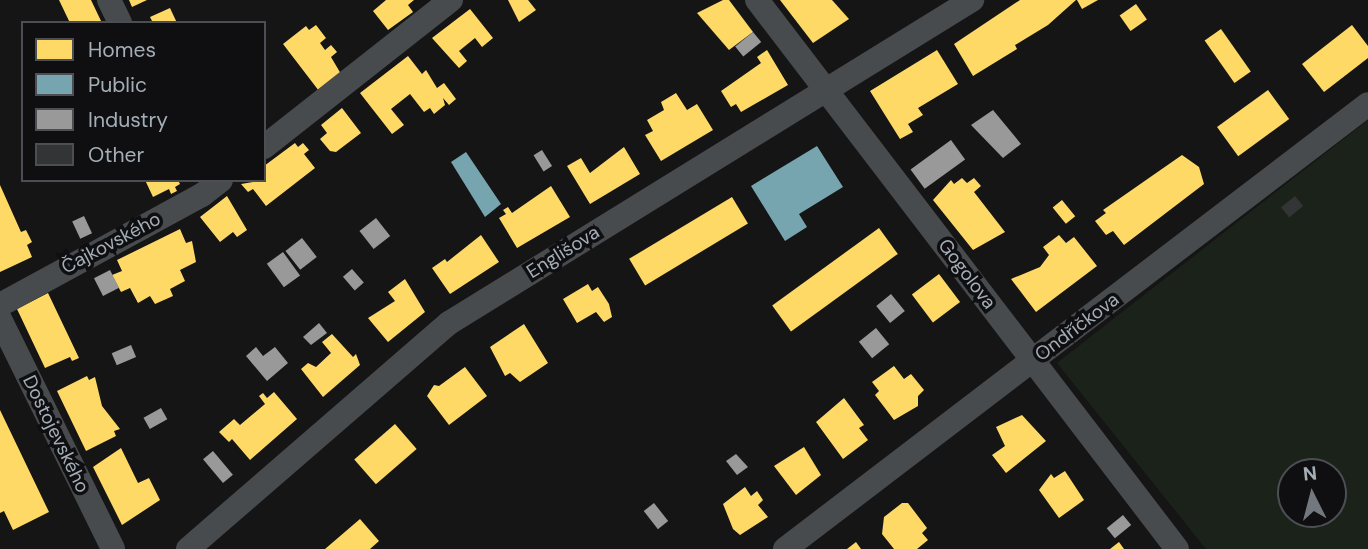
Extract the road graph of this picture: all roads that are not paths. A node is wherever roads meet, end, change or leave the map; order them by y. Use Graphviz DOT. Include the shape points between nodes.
graph roads {
  1 [pos="109,0"];
  2 [pos="451,0"];
  3 [pos="757,0"];
  4 [pos="972,0"];
  5 [pos="119,21"];
  6 [pos="825,88"];
  7 [pos="1368,104"];
  8 [pos="266,145"];
  9 [pos="206,185"];
  10 [pos="0,304"];
  11 [pos="0,319"];
  12 [pos="1033,360"];
  13 [pos="113,549"];
  14 [pos="188,549"];
  15 [pos="785,549"];
  16 [pos="1177,549"];
  1 -- 5 [label="street"];
  2 -- 8 [label="street"];
  3 -- 6 [label="street, Gogolova"];
  4 -- 6 [label="street, Englišova"];
  6 -- 12 [label="street, Gogolova"];
  6 -- 14 [label="street, Englišova" via="449,323"];
  7 -- 12 [label="street, Ondříčkova"];
  9 -- 10 [label="street, Čajkovského"];
  11 -- 13 [label="street, Dostojevského"];
  12 -- 15 [label="street, Ondříčkova"];
  12 -- 16 [label="street, Gogolova"];
}
